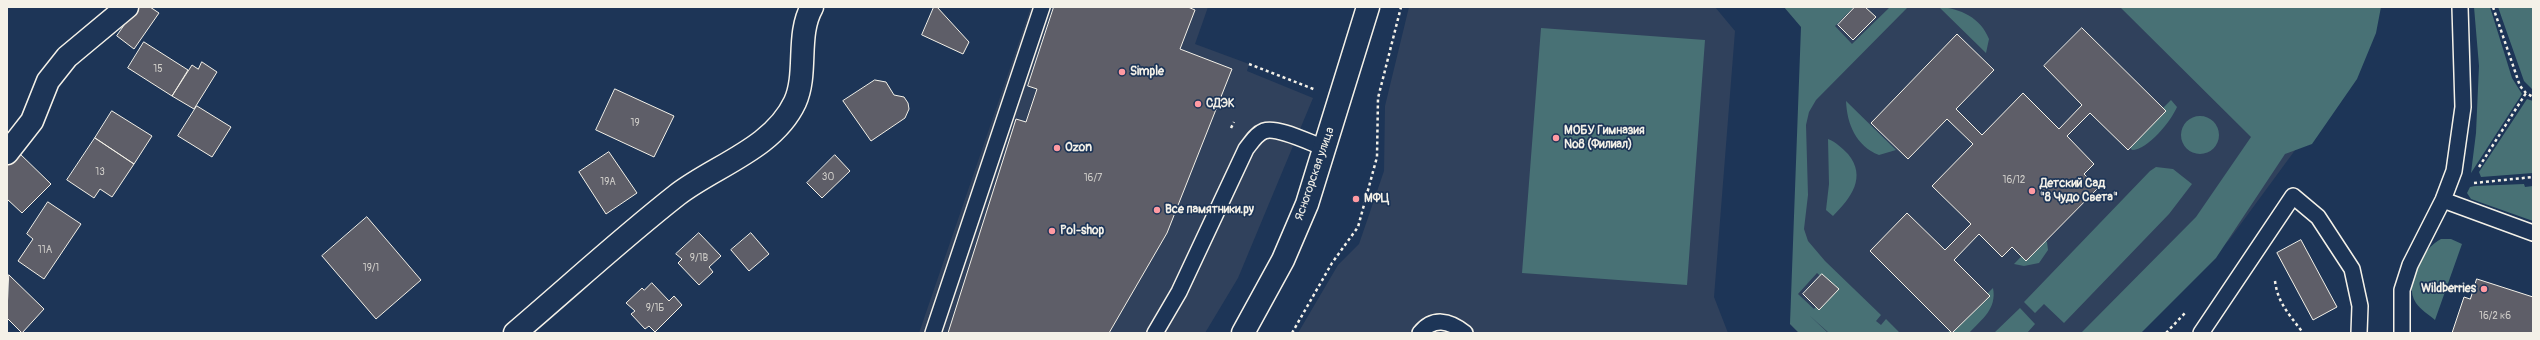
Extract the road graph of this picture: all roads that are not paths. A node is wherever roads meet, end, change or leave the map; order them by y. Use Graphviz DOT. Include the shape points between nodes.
graph roads {
  1 [pos="126,7"];
  2 [pos="812,7"];
  3 [pos="1042,7"];
  4 [pos="1368,7"];
  5 [pos="2460,7"];
  6 [pos="1324,148"];
  7 [pos="7,153"];
  8 [pos="2443,200"];
  9 [pos="2533,232"];
  10 [pos="515,333"];
  11 [pos="933,333"];
  12 [pos="1155,333"];
  13 [pos="1243,333"];
  14 [pos="1420,333"];
  15 [pos="1464,333"];
  16 [pos="2201,333"];
  17 [pos="2359,333"];
  18 [pos="2402,333"];
  1 -- 7 [label="street" via="67,57 48,81 32,121"];
  2 -- 10 [label="street" via="803,40 795,102 779,125 740,158 678,194"];
  3 -- 11 [label="lane"];
  4 -- 6 [label="street, Ясногорская улица"];
  5 -- 8 [label="lane" via="2463,107 2454,171"];
  6 -- 12 [label="lane" via="1274,130 1263,131 1255,137 1246,149 1179,292"];
  6 -- 13 [label="street, Ясногорская улица" via="1307,204 1283,260"];
  8 -- 9 [label="lane"];
  8 -- 18 [label="lane" via="2410,265 2402,290"];
  14 -- 15 [label="lane" via="1426,325 1437,321 1447,322"];
  16 -- 17 [label="lane" via="2292,196 2318,217 2352,268 2360,306"];
}
